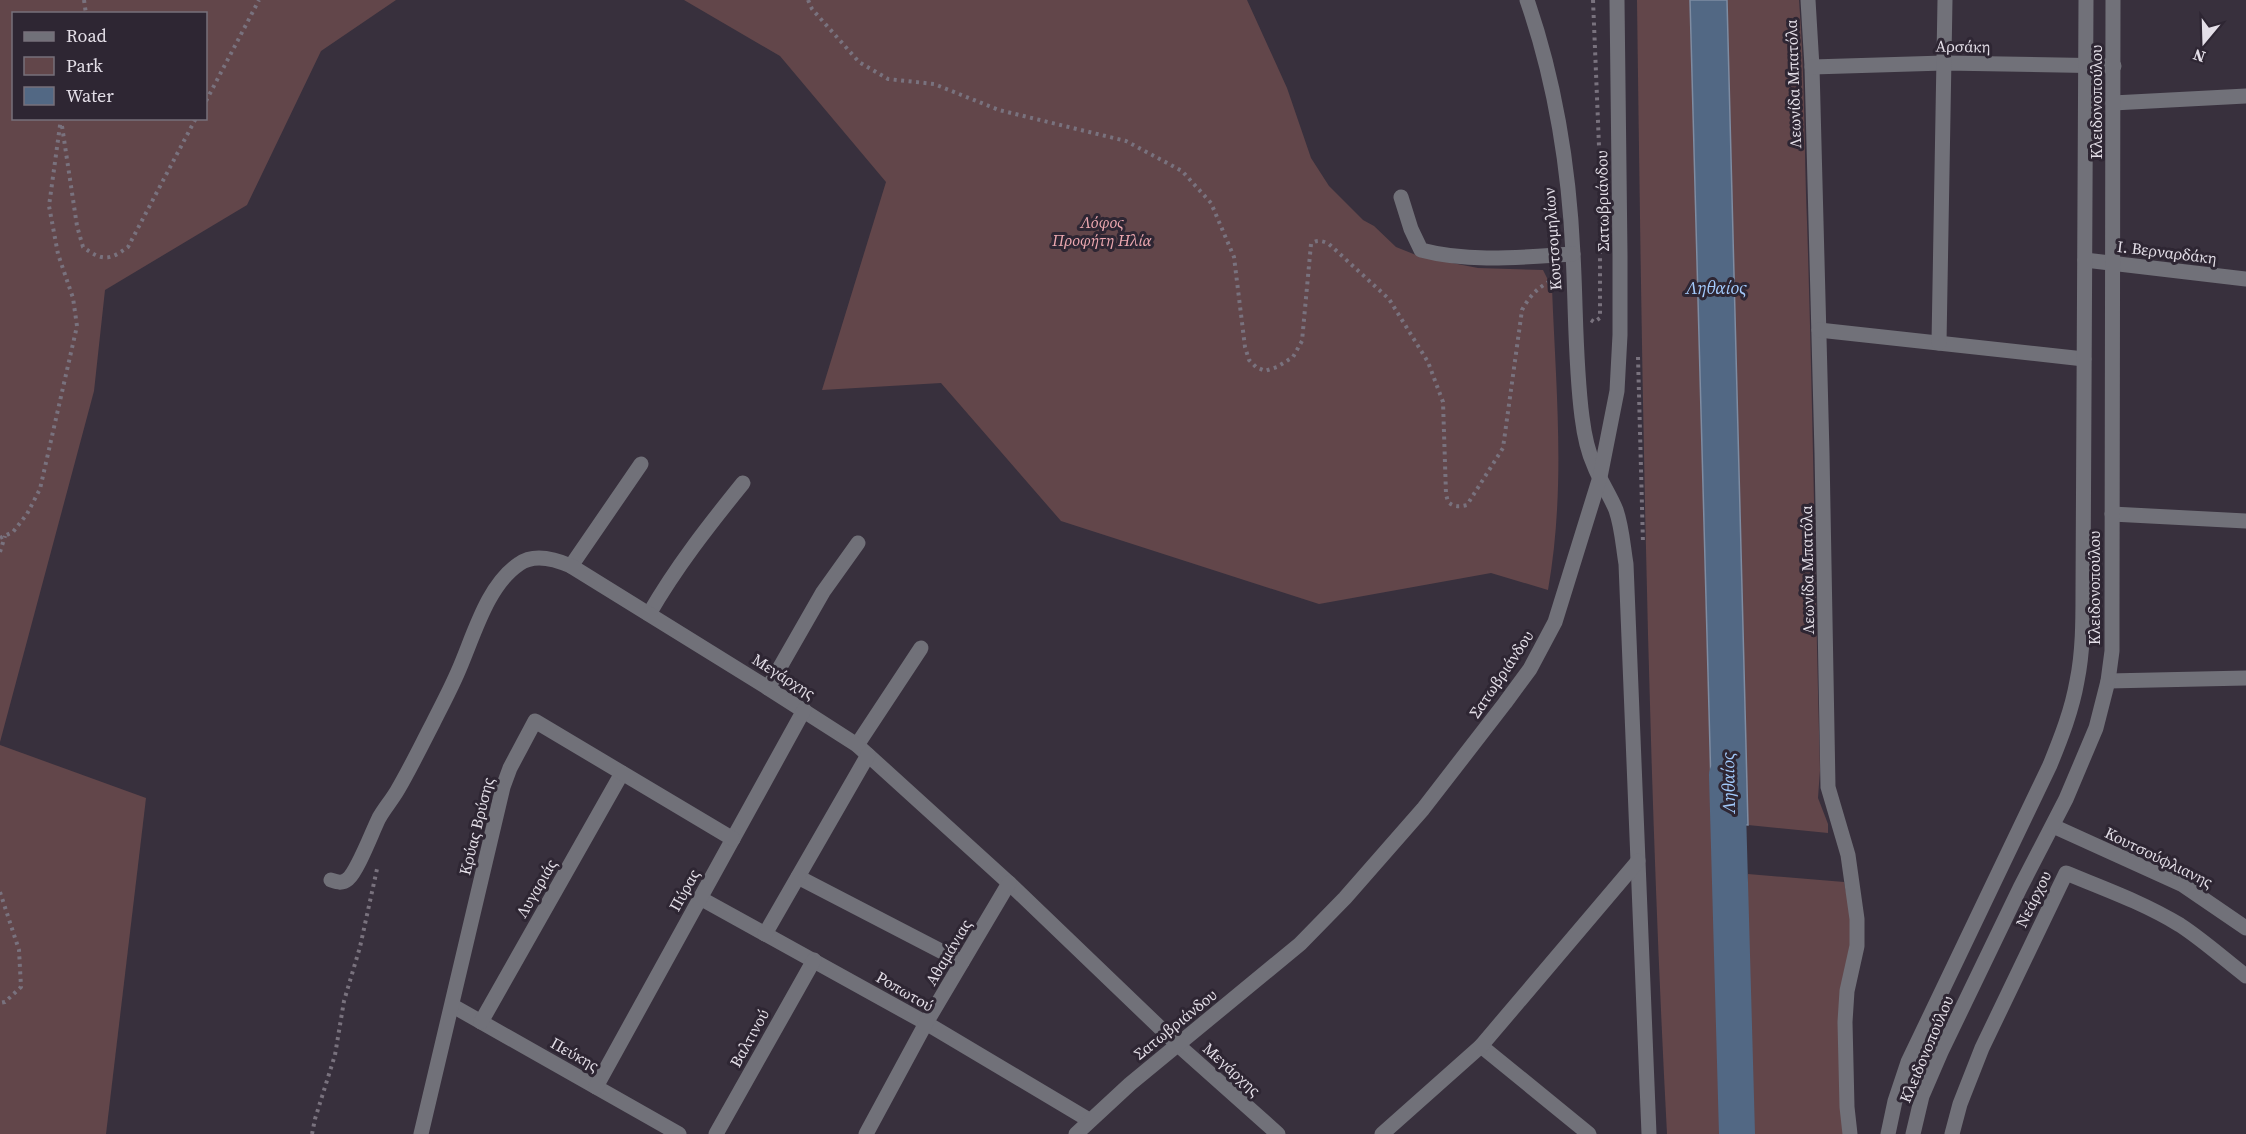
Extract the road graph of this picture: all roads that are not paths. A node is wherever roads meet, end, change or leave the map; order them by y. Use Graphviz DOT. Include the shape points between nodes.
graph roads {
  1 [pos="1527,0"];
  2 [pos="1617,0"];
  3 [pos="1808,0"];
  4 [pos="1945,0"];
  5 [pos="2086,0"];
  6 [pos="2113,0"];
  7 [pos="1944,63"];
  8 [pos="2085,66"];
  9 [pos="2114,66"];
  10 [pos="1812,67"];
  11 [pos="2246,96"];
  12 [pos="2113,103"];
  13 [pos="1401,197"];
  14 [pos="1573,254"];
  15 [pos="2085,260"];
  16 [pos="2114,264"];
  17 [pos="2246,279"];
  18 [pos="1819,330"];
  19 [pos="1940,343"];
  20 [pos="2084,359"];
  21 [pos="641,464"];
  22 [pos="1600,477"];
  23 [pos="743,483"];
  24 [pos="2112,514"];
  25 [pos="2246,521"];
  26 [pos="858,543"];
  27 [pos="571,566"];
  28 [pos="649,614"];
  29 [pos="921,648"];
  30 [pos="2246,678"];
  31 [pos="2108,681"];
  32 [pos="768,688"];
  33 [pos="804,710"];
  34 [pos="862,750"];
  35 [pos="622,773"];
  36 [pos="2052,826"];
  37 [pos="733,839"];
  38 [pos="1638,861"];
  39 [pos="798,877"];
  40 [pos="331,880"];
  41 [pos="1009,883"];
  42 [pos="700,898"];
  43 [pos="2246,928"];
  44 [pos="765,934"];
  45 [pos="814,960"];
  46 [pos="962,962"];
  47 [pos="2246,976"];
  48 [pos="453,1006"];
  49 [pos="481,1022"];
  50 [pos="926,1023"];
  51 [pos="1178,1045"];
  52 [pos="1480,1046"];
  53 [pos="596,1087"];
  54 [pos="1089,1120"];
  55 [pos="422,1134"];
  56 [pos="679,1134"];
  57 [pos="716,1134"];
  58 [pos="866,1134"];
  59 [pos="1076,1134"];
  60 [pos="1278,1134"];
  61 [pos="1382,1134"];
  62 [pos="1589,1134"];
  63 [pos="1649,1134"];
  64 [pos="1850,1134"];
  65 [pos="1887,1134"];
  66 [pos="1913,1134"];
  67 [pos="1952,1134"];
  1 -- 14 [label="street, Κουτσομηλίων" via="1557,114"];
  2 -- 22 [label="street, Σατωβριάνδου" via="1620,346 1614,408"];
  3 -- 10 [label="street, Λεωνίδα Μπατόλα"];
  4 -- 7 [label="street"];
  5 -- 8 [label="street, Κλειδονοπούλου"];
  6 -- 9 [label="street, Κλειδονοπούλου"];
  7 -- 8 [label="street, Αρσάκη"];
  7 -- 10 [label="street, Αρσάκη"];
  7 -- 19 [label="street"];
  8 -- 9 [label="street, Αρσάκη"];
  8 -- 15 [label="street, Κλειδονοπούλου"];
  9 -- 12 [label="street, Κλειδονοπούλου"];
  10 -- 18 [label="street, Λεωνίδα Μπατόλα"];
  11 -- 12 [label="street"];
  12 -- 16 [label="street, Κλειδονοπούλου"];
  13 -- 14 [label="street" via="1421,250 1476,257"];
  14 -- 22 [label="street, Κουτσομηλίων" via="1577,376 1590,457"];
  15 -- 16 [label="street, Ι. Βερναρδάκη"];
  15 -- 20 [label="street, Κλειδονοπούλου"];
  16 -- 17 [label="street, Ι. Βερναρδάκη"];
  16 -- 24 [label="street, Κλειδονοπούλου"];
  18 -- 19 [label="street"];
  18 -- 64 [label="street, Λεωνίδα Μπατόλα" via="1828,787 1848,855 1857,919 1857,946 1845,1022"];
  19 -- 20 [label="street"];
  20 -- 65 [label="street, Κλειδονοπούλου" via="2083,610 2073,700 2038,792 1912,1054"];
  21 -- 27 [label="street"];
  22 -- 38 [label="street, Κουτσομηλίων" via="1620,524 1626,564"];
  22 -- 51 [label="street, Σατωβριάνδου" via="1555,622 1530,669 1423,809 1345,898 1300,944"];
  23 -- 28 [label="street" via="701,535"];
  24 -- 25 [label="street"];
  24 -- 31 [label="street, Κλειδονοπούλου" via="2112,651"];
  26 -- 32 [label="street" via="823,592"];
  27 -- 28 [label="street, Μεγάρχης"];
  27 -- 40 [label="street, Μεγάρχης" via="541,557 520,562 497,586 457,675 354,870 340,883"];
  28 -- 32 [label="street, Μεγάρχης"];
  29 -- 34 [label="street"];
  30 -- 31 [label="street"];
  31 -- 36 [label="street, Κλειδονοπούλου" via="2092,737"];
  32 -- 33 [label="street, Μεγάρχης"];
  33 -- 34 [label="street, Μεγάρχης"];
  33 -- 37 [label="street, Πύρας"];
  34 -- 39 [label="street"];
  34 -- 41 [label="street, Μεγάρχης"];
  35 -- 37 [label="street, Κρύας Βρύσης"];
  35 -- 48 [label="street, Κρύας Βρύσης" via="535,721 503,787"];
  35 -- 49 [label="street, Λυγαριάς"];
  36 -- 43 [label="street, Κουτσούφλιανης" via="2183,885"];
  36 -- 66 [label="street, Κλειδονοπούλου" via="1941,1052 1922,1096"];
  37 -- 42 [label="street, Πύρας"];
  38 -- 52 [label="street"];
  38 -- 63 [label="street, Κουτσομηλίων"];
  39 -- 44 [label="street"];
  39 -- 46 [label="street"];
  41 -- 46 [label="street, Αθαμάνιας"];
  41 -- 51 [label="street, Μεγάρχης"];
  42 -- 44 [label="street, Ροπωτού"];
  42 -- 53 [label="street, Πύρας"];
  44 -- 45 [label="street, Ροπωτού"];
  45 -- 50 [label="street, Ροπωτού"];
  45 -- 57 [label="street, Βαλτινού"];
  46 -- 50 [label="street, Αθαμάνιας"];
  47 -- 67 [label="street, Νεάρχου" via="2165,916 2066,873 1982,1048"];
  48 -- 49 [label="street, Πεύκης"];
  48 -- 55 [label="street, Κρύας Βρύσης"];
  49 -- 53 [label="street, Πεύκης"];
  50 -- 54 [label="street, Ροπωτού"];
  50 -- 58 [label="street, Αθαμάνιας"];
  51 -- 54 [label="street, Σατωβριάνδου"];
  51 -- 60 [label="street, Μεγάρχης"];
  52 -- 61 [label="street"];
  52 -- 62 [label="street"];
  53 -- 56 [label="street, Πεύκης"];
  54 -- 59 [label="street, Σατωβριάνδου"];
}
